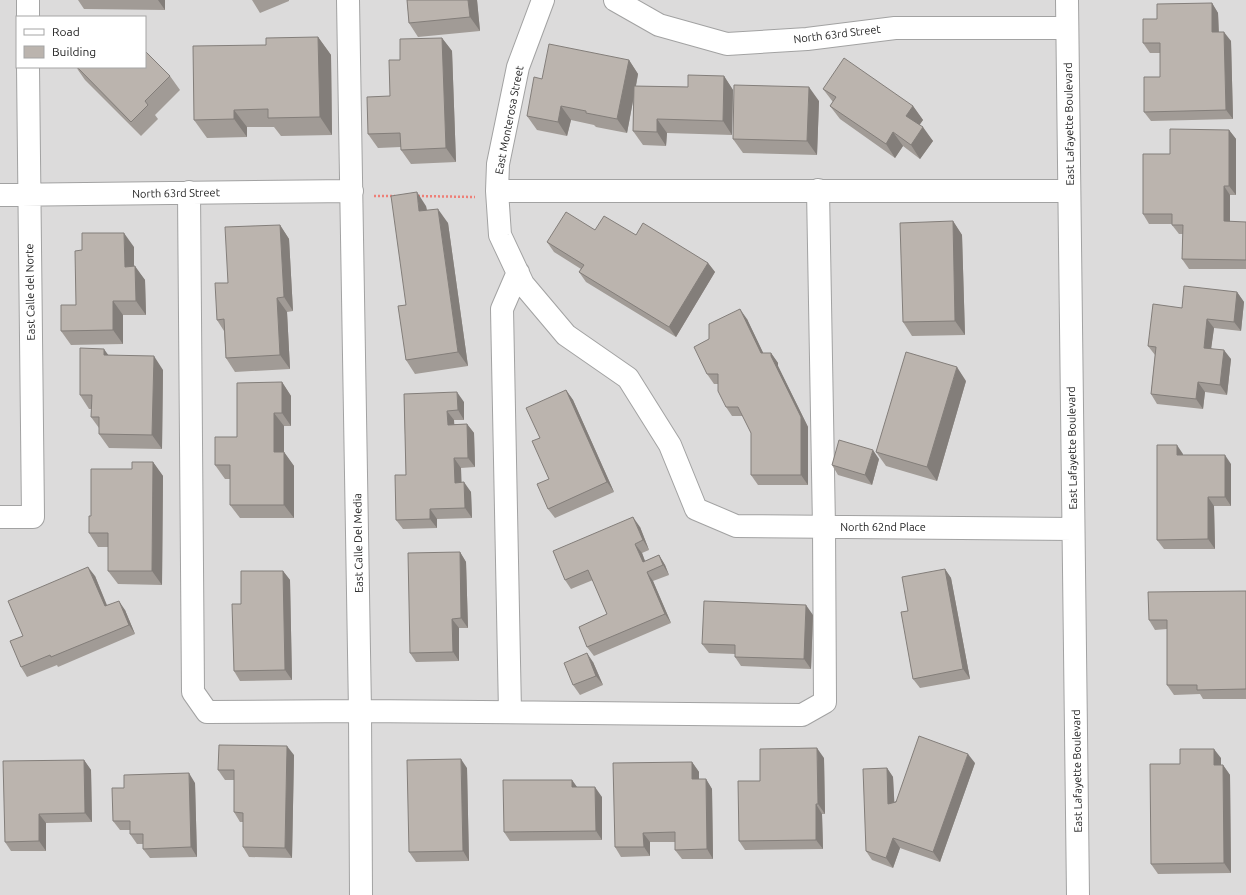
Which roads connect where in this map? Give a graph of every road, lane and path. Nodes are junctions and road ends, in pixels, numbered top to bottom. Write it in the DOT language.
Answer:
graph roads {
  1 [pos="28,0"];
  2 [pos="348,0"];
  3 [pos="543,0"];
  4 [pos="616,0"];
  5 [pos="1067,0"];
  6 [pos="28,16"];
  7 [pos="1067,28"];
  8 [pos="28,68"];
  9 [pos="818,190"];
  10 [pos="1069,191"];
  11 [pos="190,192"];
  12 [pos="497,194"];
  13 [pos="0,195"];
  14 [pos="29,195"];
  15 [pos="352,196"];
  16 [pos="396,196"];
  17 [pos="412,196"];
  18 [pos="518,272"];
  19 [pos="696,509"];
  20 [pos="0,517"];
  21 [pos="824,527"];
  22 [pos="1073,529"];
  23 [pos="360,711"];
  24 [pos="510,712"];
  25 [pos="361,895"];
  26 [pos="1078,895"];
  1 -- 6 [label="street"];
  2 -- 15 [label="street, East Calle Del Media"];
  3 -- 12 [label="street, East Monterosa Street"];
  4 -- 7 [label="street, North 63rd Street"];
  5 -- 7 [label="street, East Lafayette Boulevard"];
  7 -- 10 [label="street, East Lafayette Boulevard"];
  8 -- 14 [label="street, East Calle del Norte"];
  9 -- 10 [label="street"];
  9 -- 12 [label="street"];
  9 -- 21 [label="street"];
  10 -- 22 [label="street, East Lafayette Boulevard"];
  11 -- 14 [label="street, North 63rd Street"];
  11 -- 15 [label="street, North 63rd Street"];
  11 -- 23 [label="street"];
  12 -- 17 [label="path"];
  12 -- 18 [label="street, East Monterosa Street"];
  13 -- 14 [label="street, North 63rd Street"];
  14 -- 20 [label="street, East Calle del Norte"];
  15 -- 16 [label="path"];
  15 -- 23 [label="street, East Calle Del Media"];
  18 -- 19 [label="street, East Monterosa Street"];
  18 -- 24 [label="street"];
  19 -- 21 [label="street, North 62nd Place"];
  21 -- 22 [label="street, North 62nd Place"];
  21 -- 24 [label="street"];
  22 -- 26 [label="street, East Lafayette Boulevard"];
  23 -- 24 [label="street"];
  23 -- 25 [label="street, East Calle Del Media"];
}
